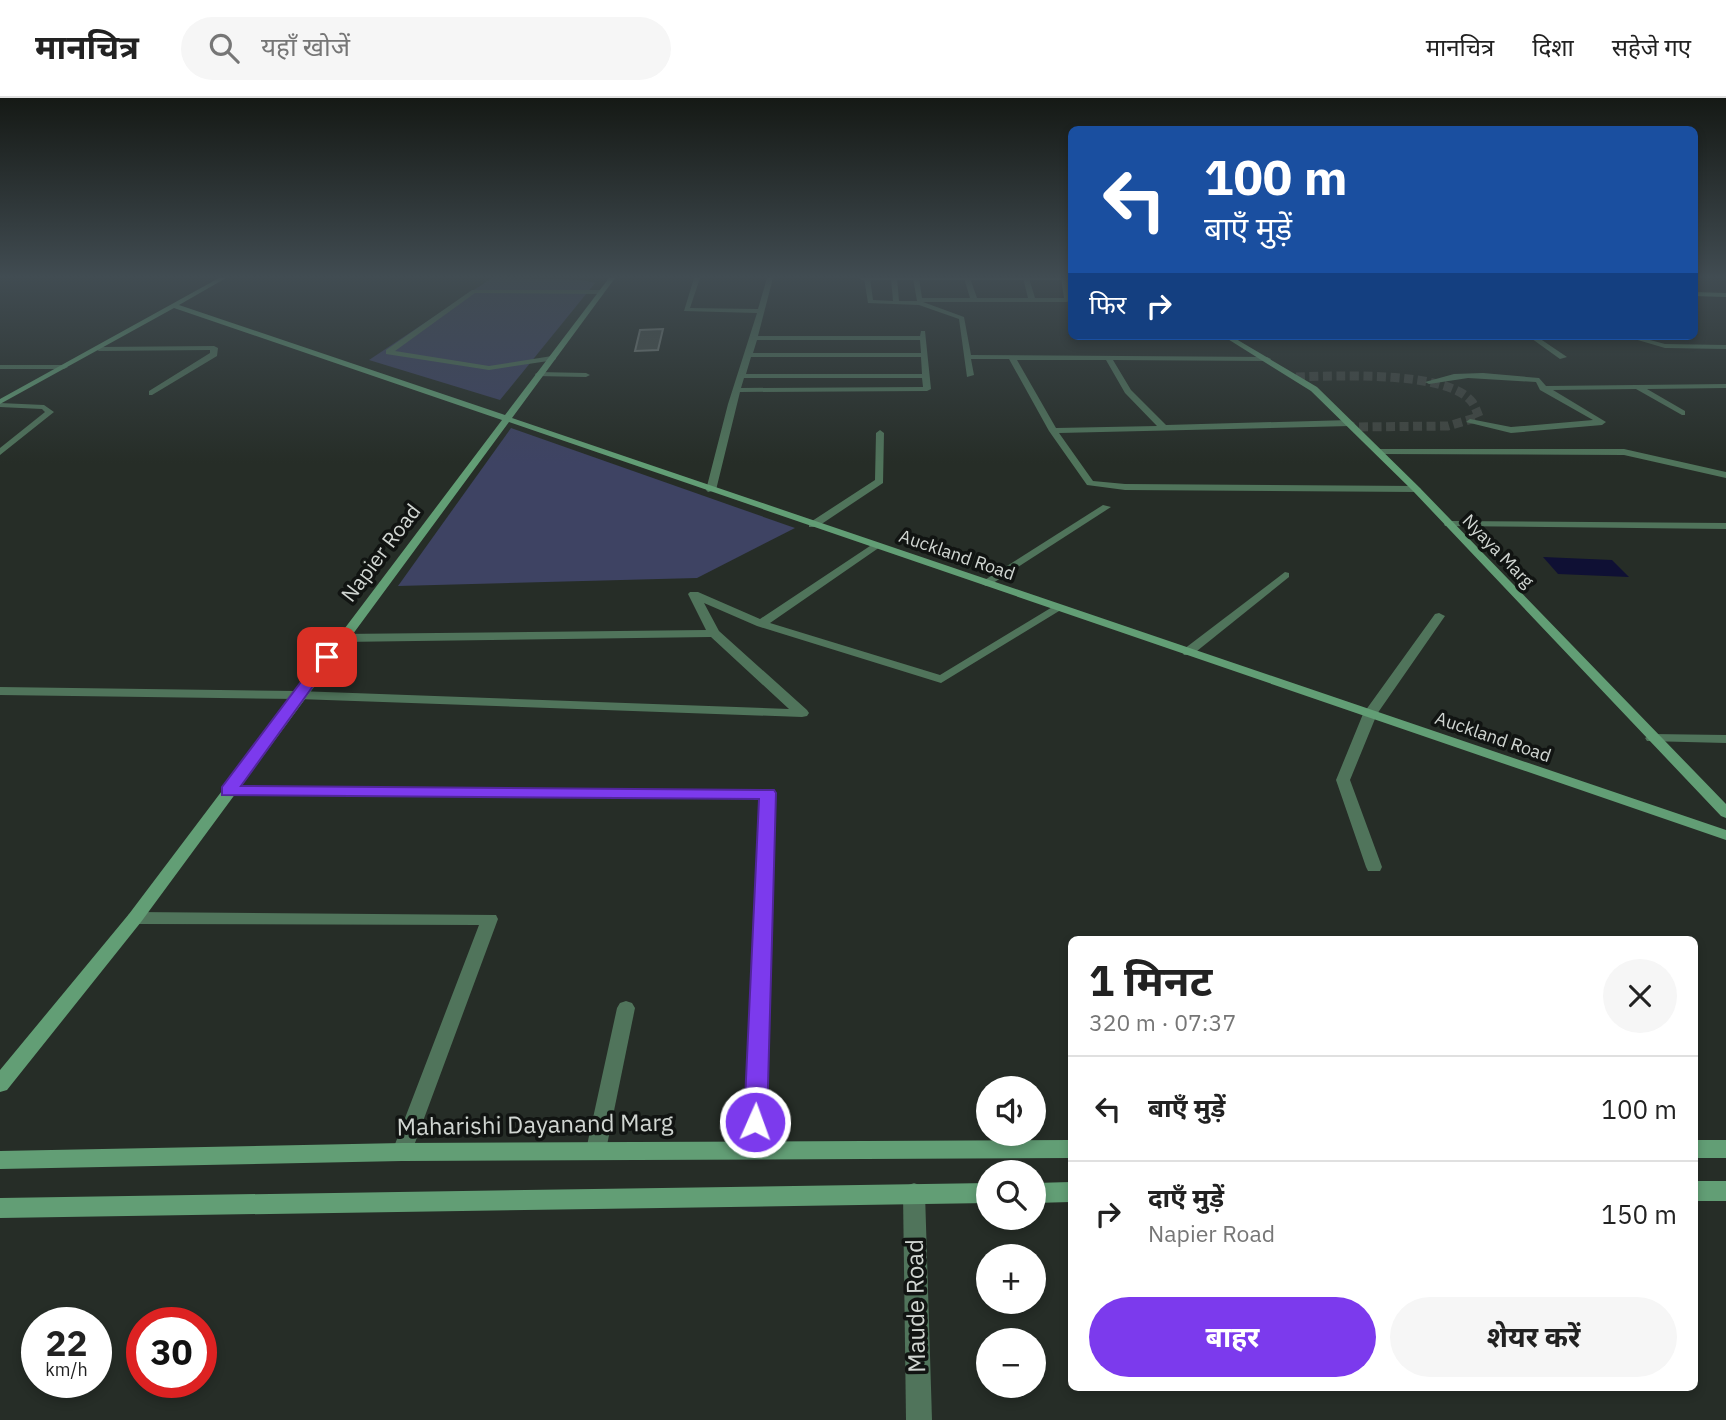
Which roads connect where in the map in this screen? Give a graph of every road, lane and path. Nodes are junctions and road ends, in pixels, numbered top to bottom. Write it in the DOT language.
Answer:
graph roads {
  1 [pos="116,340"];
  2 [pos="273,340"];
  3 [pos="406,340"];
  4 [pos="566,340"];
  5 [pos="753,340"];
  6 [pos="924,340"];
  7 [pos="965,340"];
  8 [pos="1232,340"];
  9 [pos="1537,340"];
  10 [pos="1643,340"];
  11 [pos="1699,340"];
  12 [pos="1713,347"];
  13 [pos="1726,347"];
  14 [pos="99,349"];
  15 [pos="1726,354"];
  16 [pos="747,355"];
  17 [pos="925,355"];
  18 [pos="968,357"];
  19 [pos="1563,357"];
  20 [pos="552,358"];
  21 [pos="1012,358"];
  22 [pos="1108,358"];
  23 [pos="1267,359"];
  24 [pos="0,367"];
  25 [pos="64,367"];
  26 [pos="539,374"];
  27 [pos="586,375"];
  28 [pos="970,375"];
  29 [pos="741,376"];
  30 [pos="927,376"];
  31 [pos="1429,382"];
  32 [pos="1726,386"];
  33 [pos="1637,387"];
  34 [pos="1542,388"];
  35 [pos="736,390"];
  36 [pos="152,393"];
  37 [pos="0,404"];
  38 [pos="1682,413"];
  39 [pos="505,420"];
  40 [pos="1470,422"];
  41 [pos="1350,424"];
  42 [pos="1164,428"];
  43 [pos="1053,431"];
  44 [pos="880,433"];
  45 [pos="0,452"];
  46 [pos="1380,452"];
  47 [pos="1726,475"];
  48 [pos="1416,489"];
  49 [pos="711,490"];
  50 [pos="1106,507"];
  51 [pos="813,524"];
  52 [pos="1449,524"];
  53 [pos="1726,526"];
  54 [pos="876,545"];
  55 [pos="1286,575"];
  56 [pos="986,583"];
  57 [pos="1058,608"];
  58 [pos="1439,616"];
  59 [pos="761,624"];
  60 [pos="714,633"];
  61 [pos="341,638"];
  62 [pos="1188,652"];
  63 [pos="0,691"];
  64 [pos="298,695"];
  65 [pos="1370,714"];
  66 [pos="1652,738"];
  67 [pos="1726,739"];
  68 [pos="228,791"];
  69 [pos="1726,813"];
  70 [pos="1726,835"];
  71 [pos="1374,867"];
  72 [pos="135,918"];
  73 [pos="626,1008"];
  74 [pos="0,1084"];
  75 [pos="754,1149"];
  76 [pos="1068,1149"];
  77 [pos="1698,1149"];
  78 [pos="1726,1149"];
  79 [pos="596,1150"];
  80 [pos="402,1152"];
  81 [pos="0,1160"];
  82 [pos="1698,1191"];
  83 [pos="1726,1191"];
  84 [pos="1068,1192"];
  85 [pos="914,1193"];
  86 [pos="976,1193"];
  87 [pos="1046,1193"];
  88 [pos="0,1208"];
  89 [pos="919,1420"];
  1 -- 14 [label="street"];
  2 -- 39 [label="street, Auckland Road"];
  3 -- 20 [label="street"];
  4 -- 20 [label="street, Napier Road"];
  5 -- 16 [label="street"];
  6 -- 17 [label="street"];
  7 -- 18 [label="street"];
  8 -- 23 [label="street, Nyaya Marg"];
  9 -- 19 [label="street"];
  10 -- 12 [label="street"];
  11 -- 12 [label="street"];
  12 -- 13 [label="street"];
  12 -- 15 [label="street"];
  14 -- 25 [label="street"];
  14 -- 36 [label="street"];
  16 -- 17 [label="street"];
  16 -- 29 [label="street"];
  17 -- 30 [label="street"];
  18 -- 21 [label="street"];
  18 -- 28 [label="street"];
  20 -- 26 [label="street, Napier Road"];
  21 -- 22 [label="street"];
  21 -- 43 [label="street"];
  22 -- 23 [label="street"];
  22 -- 42 [label="street"];
  23 -- 41 [label="street, Nyaya Marg"];
  24 -- 25 [label="street"];
  25 -- 37 [label="street"];
  26 -- 27 [label="street"];
  26 -- 39 [label="street, Napier Road"];
  29 -- 30 [label="street"];
  29 -- 35 [label="street"];
  30 -- 35 [label="street"];
  31 -- 34 [label="street"];
  32 -- 33 [label="street"];
  33 -- 34 [label="street"];
  33 -- 38 [label="street"];
  34 -- 40 [label="street"];
  35 -- 49 [label="street"];
  37 -- 45 [label="street"];
  39 -- 49 [label="street, Auckland Road"];
  39 -- 61 [label="street, Napier Road"];
  41 -- 42 [label="street"];
  41 -- 46 [label="street, Nyaya Marg"];
  42 -- 43 [label="street"];
  43 -- 48 [label="street"];
  44 -- 51 [label="street"];
  46 -- 47 [label="street"];
  46 -- 48 [label="street, Nyaya Marg"];
  48 -- 52 [label="street, Nyaya Marg"];
  49 -- 51 [label="street, Auckland Road"];
  50 -- 56 [label="street"];
  51 -- 54 [label="street, Auckland Road"];
  52 -- 53 [label="street"];
  52 -- 66 [label="street, Nyaya Marg"];
  54 -- 56 [label="street, Auckland Road"];
  54 -- 59 [label="street"];
  55 -- 62 [label="street"];
  56 -- 57 [label="street, Auckland Road"];
  57 -- 59 [label="street"];
  57 -- 62 [label="street, Auckland Road"];
  58 -- 65 [label="street"];
  59 -- 60 [label="street"];
  60 -- 61 [label="street"];
  60 -- 64 [label="street"];
  61 -- 64 [label="street, Napier Road"];
  62 -- 65 [label="street, Auckland Road"];
  63 -- 64 [label="street"];
  64 -- 68 [label="street, Napier Road"];
  65 -- 70 [label="street, Auckland Road"];
  65 -- 71 [label="street"];
  66 -- 67 [label="street"];
  66 -- 69 [label="street, Nyaya Marg"];
  68 -- 72 [label="street, Napier Road"];
  68 -- 75 [label="street"];
  72 -- 74 [label="street, Napier Road"];
  72 -- 80 [label="street"];
  73 -- 79 [label="street"];
  75 -- 76 [label="street, Maharishi Dayanand Marg"];
  75 -- 79 [label="street, Maharishi Dayanand Marg"];
  77 -- 78 [label="street"];
  79 -- 80 [label="street, Maharishi Dayanand Marg"];
  80 -- 81 [label="street, Maharishi Dayanand Marg"];
  82 -- 83 [label="street"];
  84 -- 87 [label="street"];
  85 -- 86 [label="street"];
  85 -- 88 [label="street"];
  85 -- 89 [label="street, Maude Road"];
}
